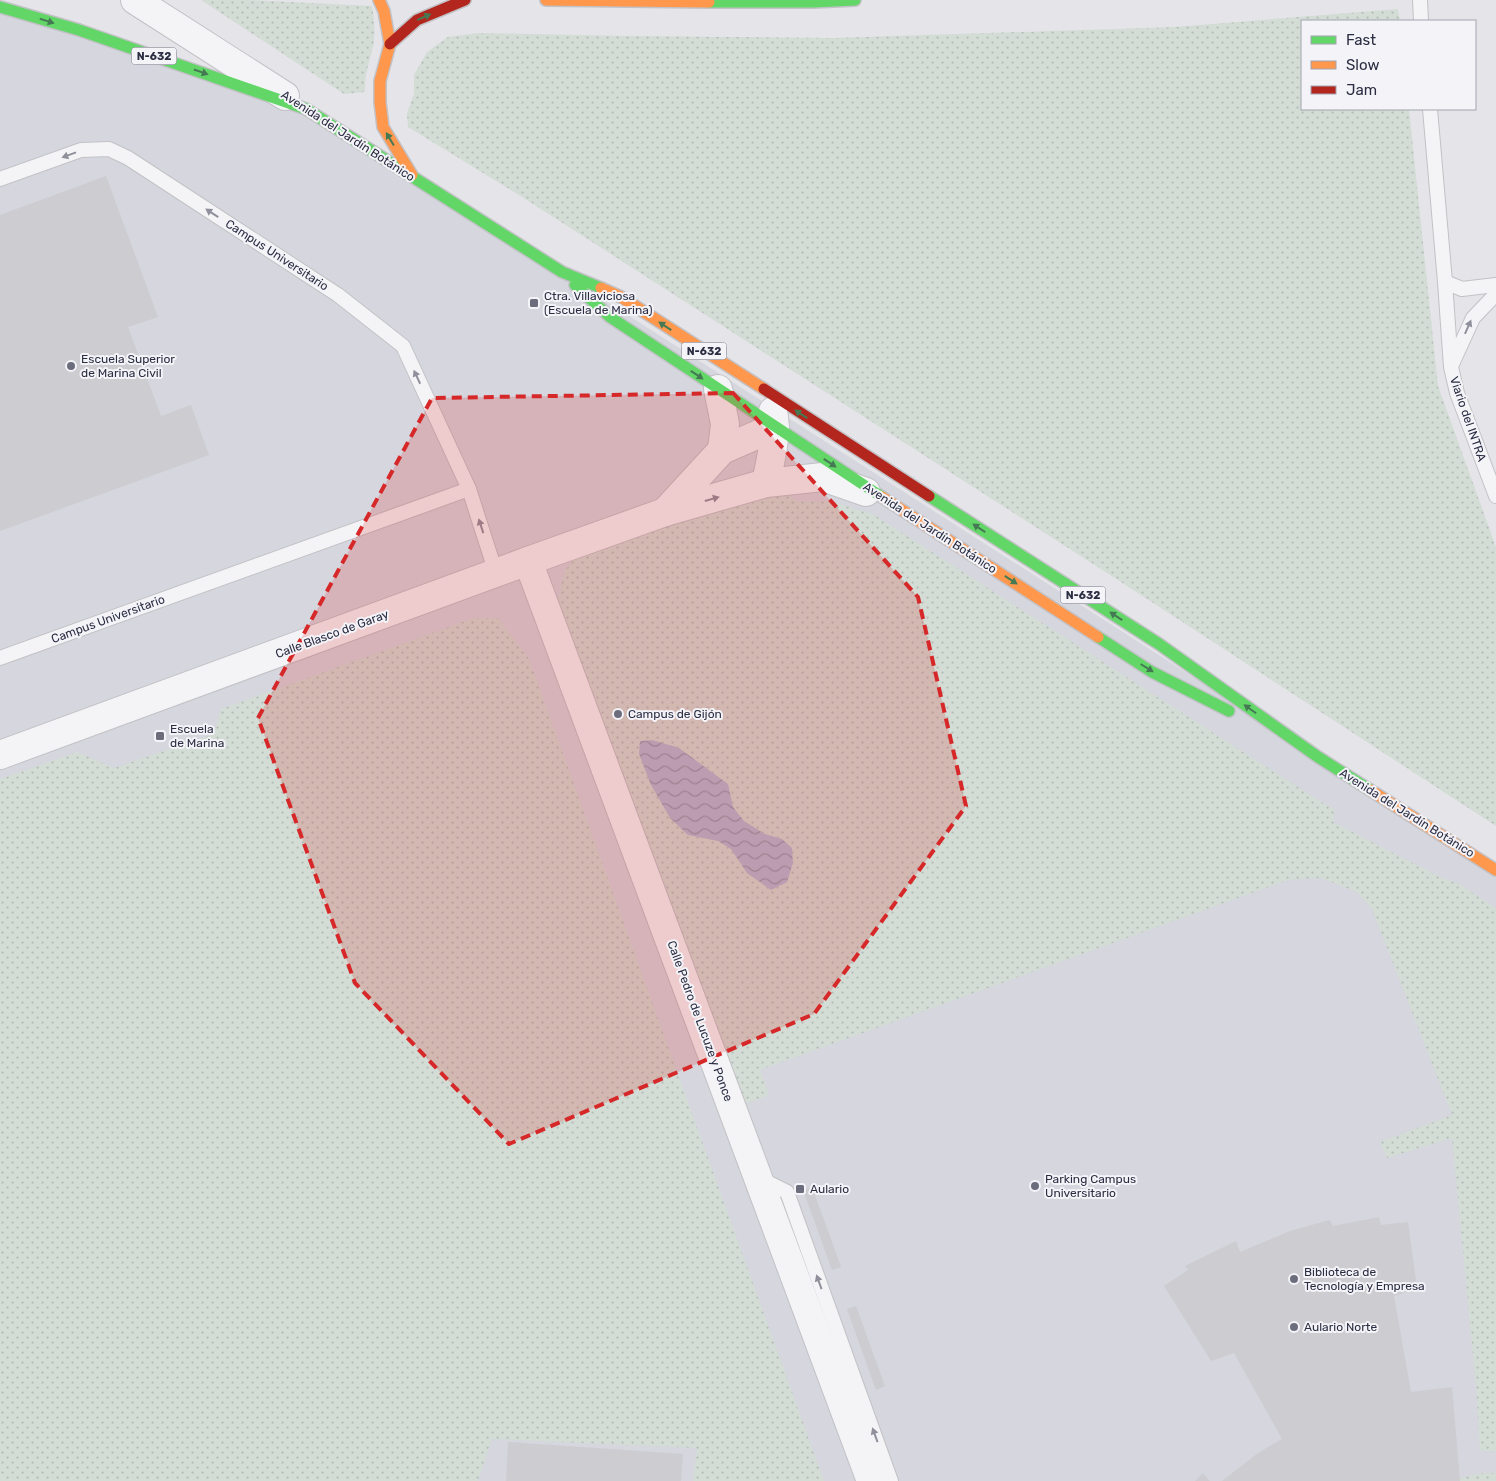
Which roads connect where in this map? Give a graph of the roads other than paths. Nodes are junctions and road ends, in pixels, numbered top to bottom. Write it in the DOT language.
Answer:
graph roads {
  1 [pos="135,0"];
  2 [pos="379,0"];
  3 [pos="465,0"];
  4 [pos="546,0"];
  5 [pos="855,0"];
  6 [pos="1420,0"];
  7 [pos="0,7"];
  8 [pos="1422,20"];
  9 [pos="390,44"];
  10 [pos="306,109"];
  11 [pos="1430,110"];
  12 [pos="0,179"];
  13 [pos="416,180"];
  14 [pos="562,272"];
  15 [pos="1445,282"];
  16 [pos="1496,286"];
  17 [pos="1496,294"];
  18 [pos="1450,367"];
  19 [pos="762,388"];
  20 [pos="718,389"];
  21 [pos="775,427"];
  22 [pos="842,440"];
  23 [pos="722,450"];
  24 [pos="766,483"];
  25 [pos="469,489"];
  26 [pos="1496,496"];
  27 [pos="881,497"];
  28 [pos="665,512"];
  29 [pos="528,561"];
  30 [pos="496,573"];
  31 [pos="0,658"];
  32 [pos="0,755"];
  33 [pos="1318,757"];
  34 [pos="1496,870"];
  35 [pos="759,1178"];
  36 [pos="871,1481"];
  37 [pos="891,1481"];
  1 -- 10 [label="street, Avenida del Jardín Botánico"];
  2 -- 9 [label="main road, N-632"];
  9 -- 3 [label="main road, one-way"];
  4 -- 5 [label="main road"];
  6 -- 8 [label="lane"];
  7 -- 10 [label="main road, N-632, one-way"];
  13 -- 9 [label="main road, N-632, one-way"];
  10 -- 13 [label="main road, Avenida del Jardín Botánico / N-632"];
  11 -- 15 [label="lane"];
  25 -- 12 [label="lane, Campus Universitario, one-way"];
  13 -- 14 [label="main road, Avenida del Jardín Botánico / N-632"];
  19 -- 14 [label="main road, Avenida del Jardín Botánico / N-632, one-way"];
  14 -- 20 [label="main road, Avenida del Jardín Botánico / N-632, one-way"];
  15 -- 16 [label="lane"];
  15 -- 18 [label="lane"];
  18 -- 17 [label="lane, Viario del INTRA, one-way"];
  18 -- 26 [label="lane, Viario del INTRA"];
  19 -- 21 [label="street"];
  22 -- 19 [label="main road, Avenida del Jardín Botánico / N-632, one-way"];
  20 -- 21 [label="main road, Avenida del Jardín Botánico / N-632"];
  20 -- 23 [label="street"];
  21 -- 22 [label="street"];
  21 -- 23 [label="street, Calle Blasco de Garay"];
  21 -- 24 [label="street"];
  21 -- 27 [label="main road, Avenida del Jardín Botánico / N-632, one-way"];
  33 -- 22 [label="main road, Avenida del Jardín Botánico / N-632, one-way"];
  23 -- 28 [label="street, Calle Blasco de Garay"];
  24 -- 27 [label="street, Calle Blasco de Garay"];
  28 -- 24 [label="street, Calle Blasco de Garay, one-way"];
  30 -- 25 [label="lane, Campus Universitario, one-way"];
  25 -- 31 [label="lane, Campus Universitario"];
  27 -- 33 [label="main road, Avenida del Jardín Botánico / N-632, one-way"];
  28 -- 29 [label="street, Calle Blasco de Garay"];
  29 -- 30 [label="street, Calle Blasco de Garay"];
  29 -- 35 [label="street, Calle Pedro de Lucuze y Ponce"];
  30 -- 32 [label="street, Calle Blasco de Garay"];
  33 -- 34 [label="main road, Avenida del Jardín Botánico / N-632"];
  35 -- 36 [label="street, Calle Pedro de Lucuze y Ponce"];
  37 -- 35 [label="lane, one-way"];
}
